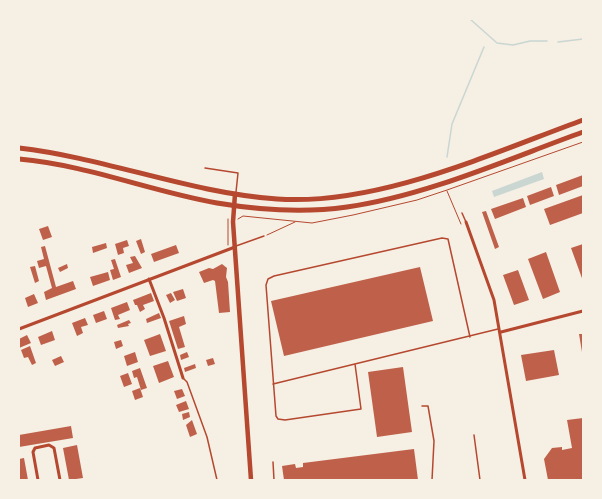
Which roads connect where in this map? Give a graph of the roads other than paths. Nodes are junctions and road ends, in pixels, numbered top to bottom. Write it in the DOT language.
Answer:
graph roads {
  1 [pos="583,120"];
  2 [pos="583,132"];
  3 [pos="19,148"];
  4 [pos="19,159"];
  5 [pos="205,168"];
  6 [pos="236,194"];
  7 [pos="234,205"];
  8 [pos="462,213"];
  9 [pos="466,222"];
  10 [pos="264,236"];
  11 [pos="235,247"];
  12 [pos="149,279"];
  13 [pos="583,311"];
  14 [pos="19,329"];
  15 [pos="500,330"];
  16 [pos="470,337"];
  17 [pos="356,364"];
  18 [pos="183,378"];
  19 [pos="274,384"];
  20 [pos="422,406"];
  21 [pos="474,435"];
  22 [pos="273,462"];
  23 [pos="38,480"];
  24 [pos="60,480"];
  25 [pos="217,480"];
  26 [pos="251,480"];
  27 [pos="274,480"];
  28 [pos="432,480"];
  29 [pos="480,480"];
  30 [pos="525,480"];
  1 -- 6 [label="main road"];
  2 -- 7 [label="main road"];
  3 -- 6 [label="main road"];
  4 -- 7 [label="main road"];
  5 -- 6 [label="lane"];
  6 -- 7 [label="main road"];
  7 -- 11 [label="main road"];
  8 -- 9 [label="lane"];
  9 -- 15 [label="street"];
  10 -- 11 [label="lane"];
  11 -- 12 [label="street"];
  11 -- 26 [label="main road"];
  12 -- 14 [label="street"];
  12 -- 18 [label="street"];
  13 -- 15 [label="street"];
  15 -- 16 [label="lane"];
  15 -- 30 [label="street"];
  16 -- 17 [label="lane"];
  16 -- 19 [label="lane"];
  17 -- 19 [label="lane"];
  17 -- 19 [label="lane"];
  18 -- 25 [label="lane"];
  20 -- 28 [label="lane"];
  21 -- 29 [label="lane"];
  22 -- 27 [label="lane"];
  23 -- 24 [label="street"];
}
